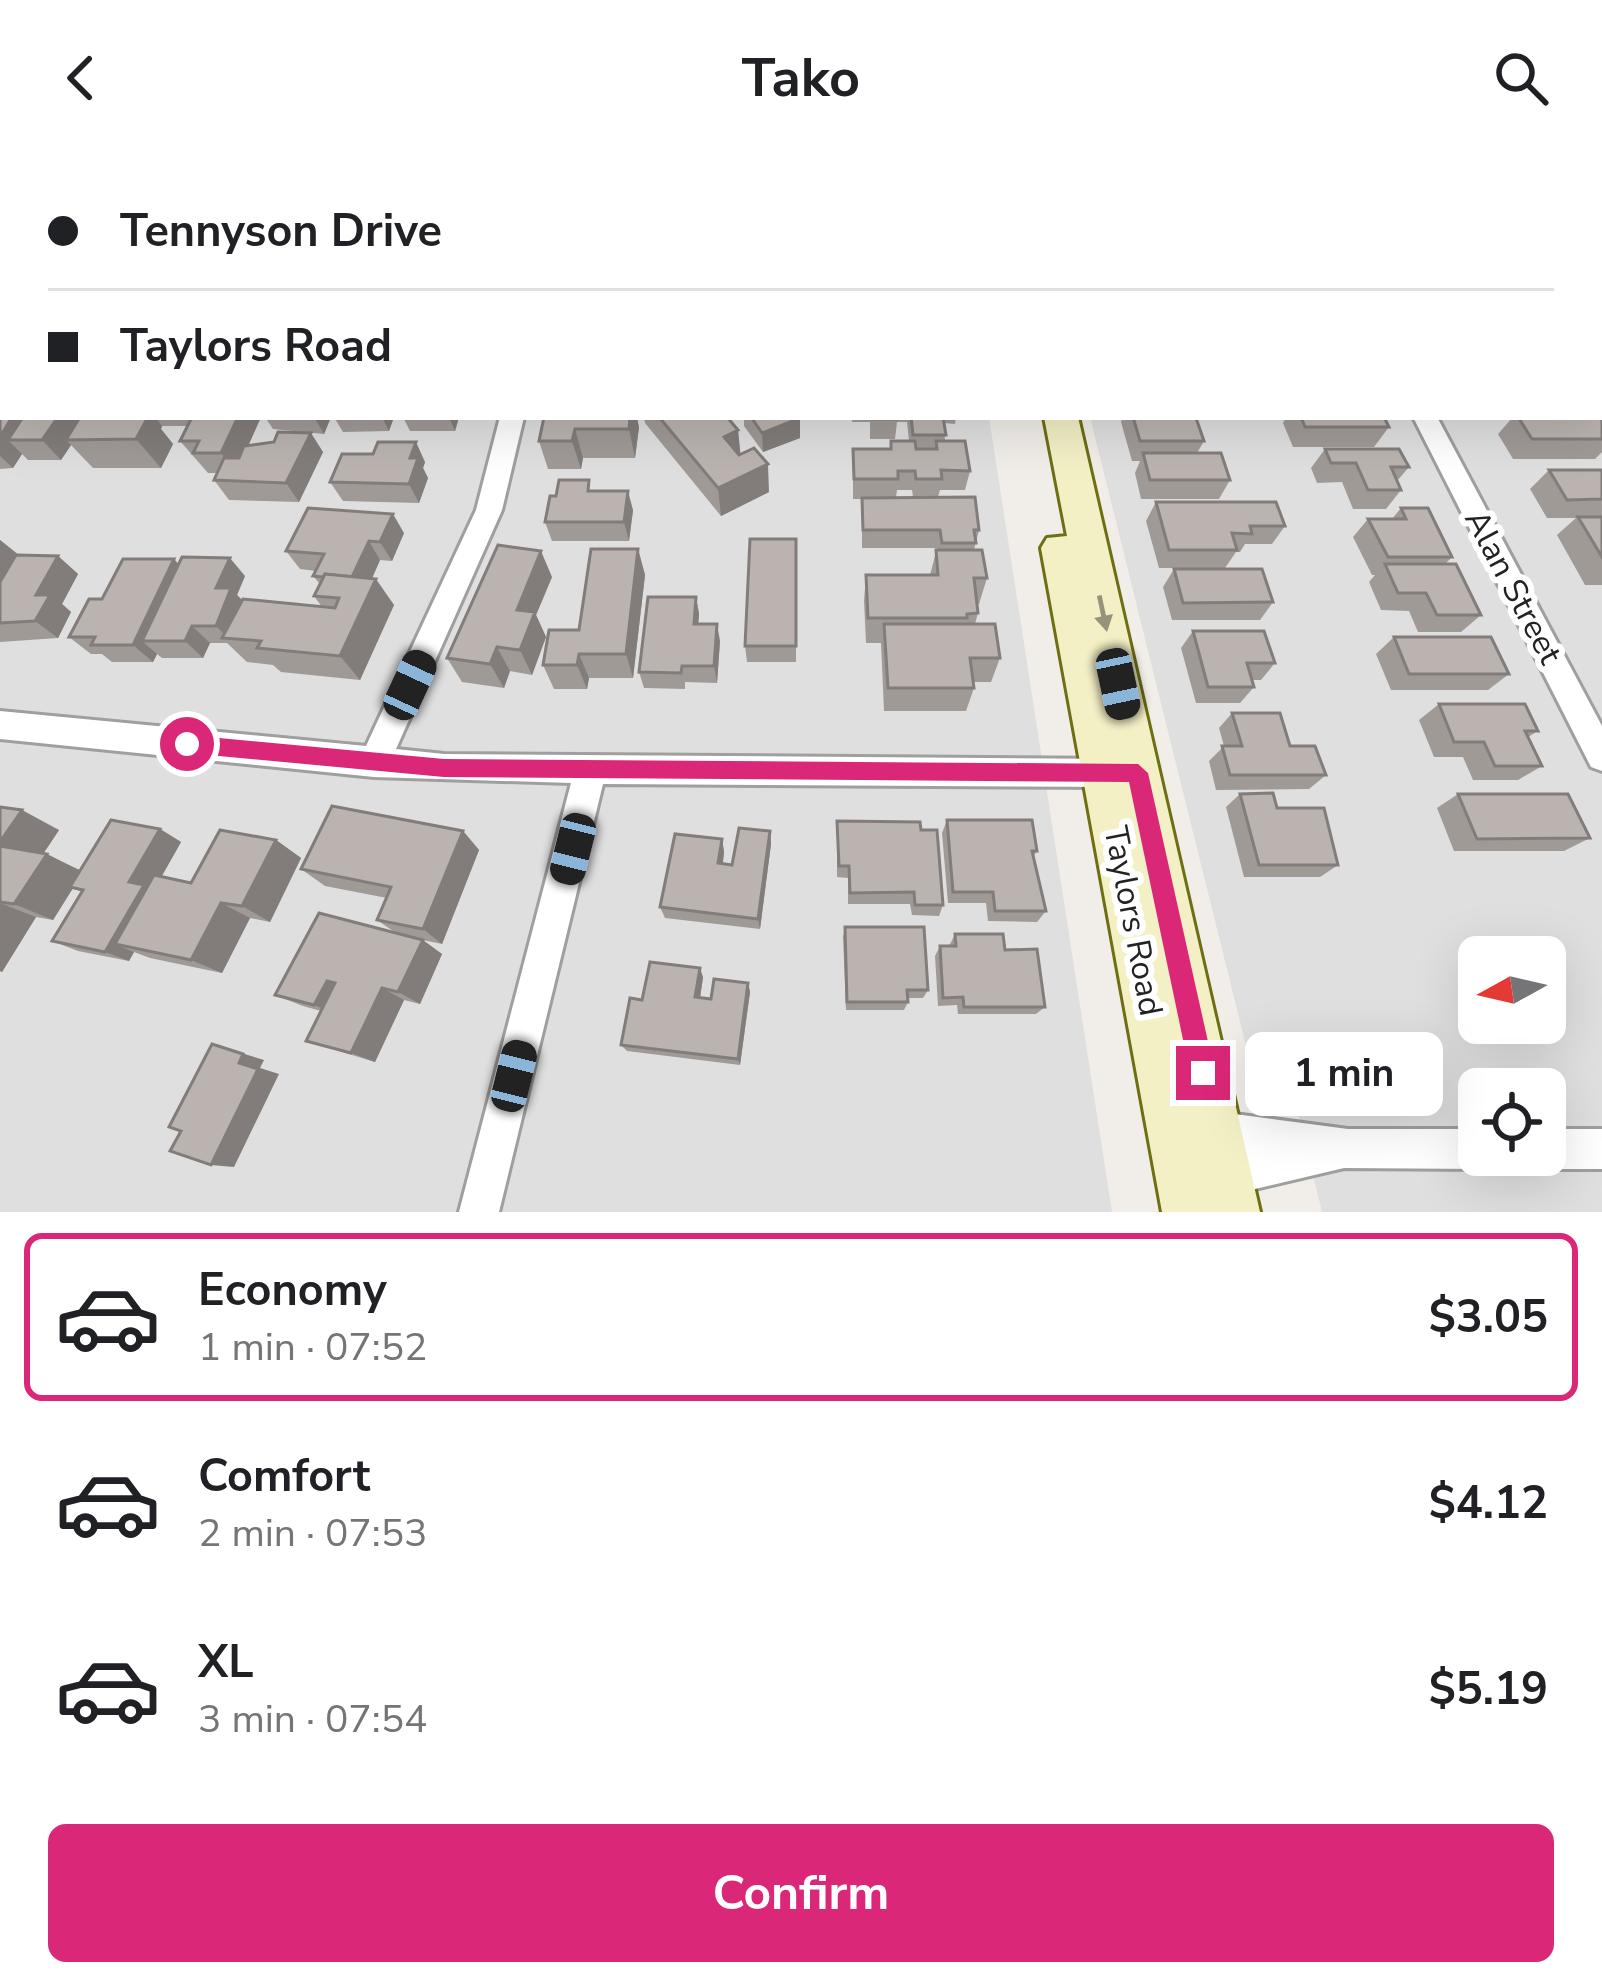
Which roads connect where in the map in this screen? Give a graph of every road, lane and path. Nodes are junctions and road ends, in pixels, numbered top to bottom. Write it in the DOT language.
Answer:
graph roads {
  1 [pos="511,420"];
  2 [pos="1036,420"];
  3 [pos="1062,420"];
  4 [pos="1427,420"];
  5 [pos="0,725"];
  6 [pos="1602,757"];
  7 [pos="374,763"];
  8 [pos="591,768"];
  9 [pos="1121,773"];
  10 [pos="1458,1149"];
  11 [pos="1566,1149"];
  12 [pos="1602,1149"];
  13 [pos="1203,1174"];
  14 [pos="479,1212"];
  1 -- 7 [label="street"];
  2 -- 9 [label="main road, Taylors Road"];
  3 -- 9 [label="main road, Taylors Road, one-way"];
  4 -- 6 [label="street, Alan Street"];
  5 -- 7 [label="street"];
  7 -- 8 [label="street"];
  8 -- 9 [label="street"];
  8 -- 14 [label="street"];
  9 -- 13 [label="main road, Taylors Road"];
  10 -- 13 [label="street"];
  11 -- 12 [label="street"];
}
